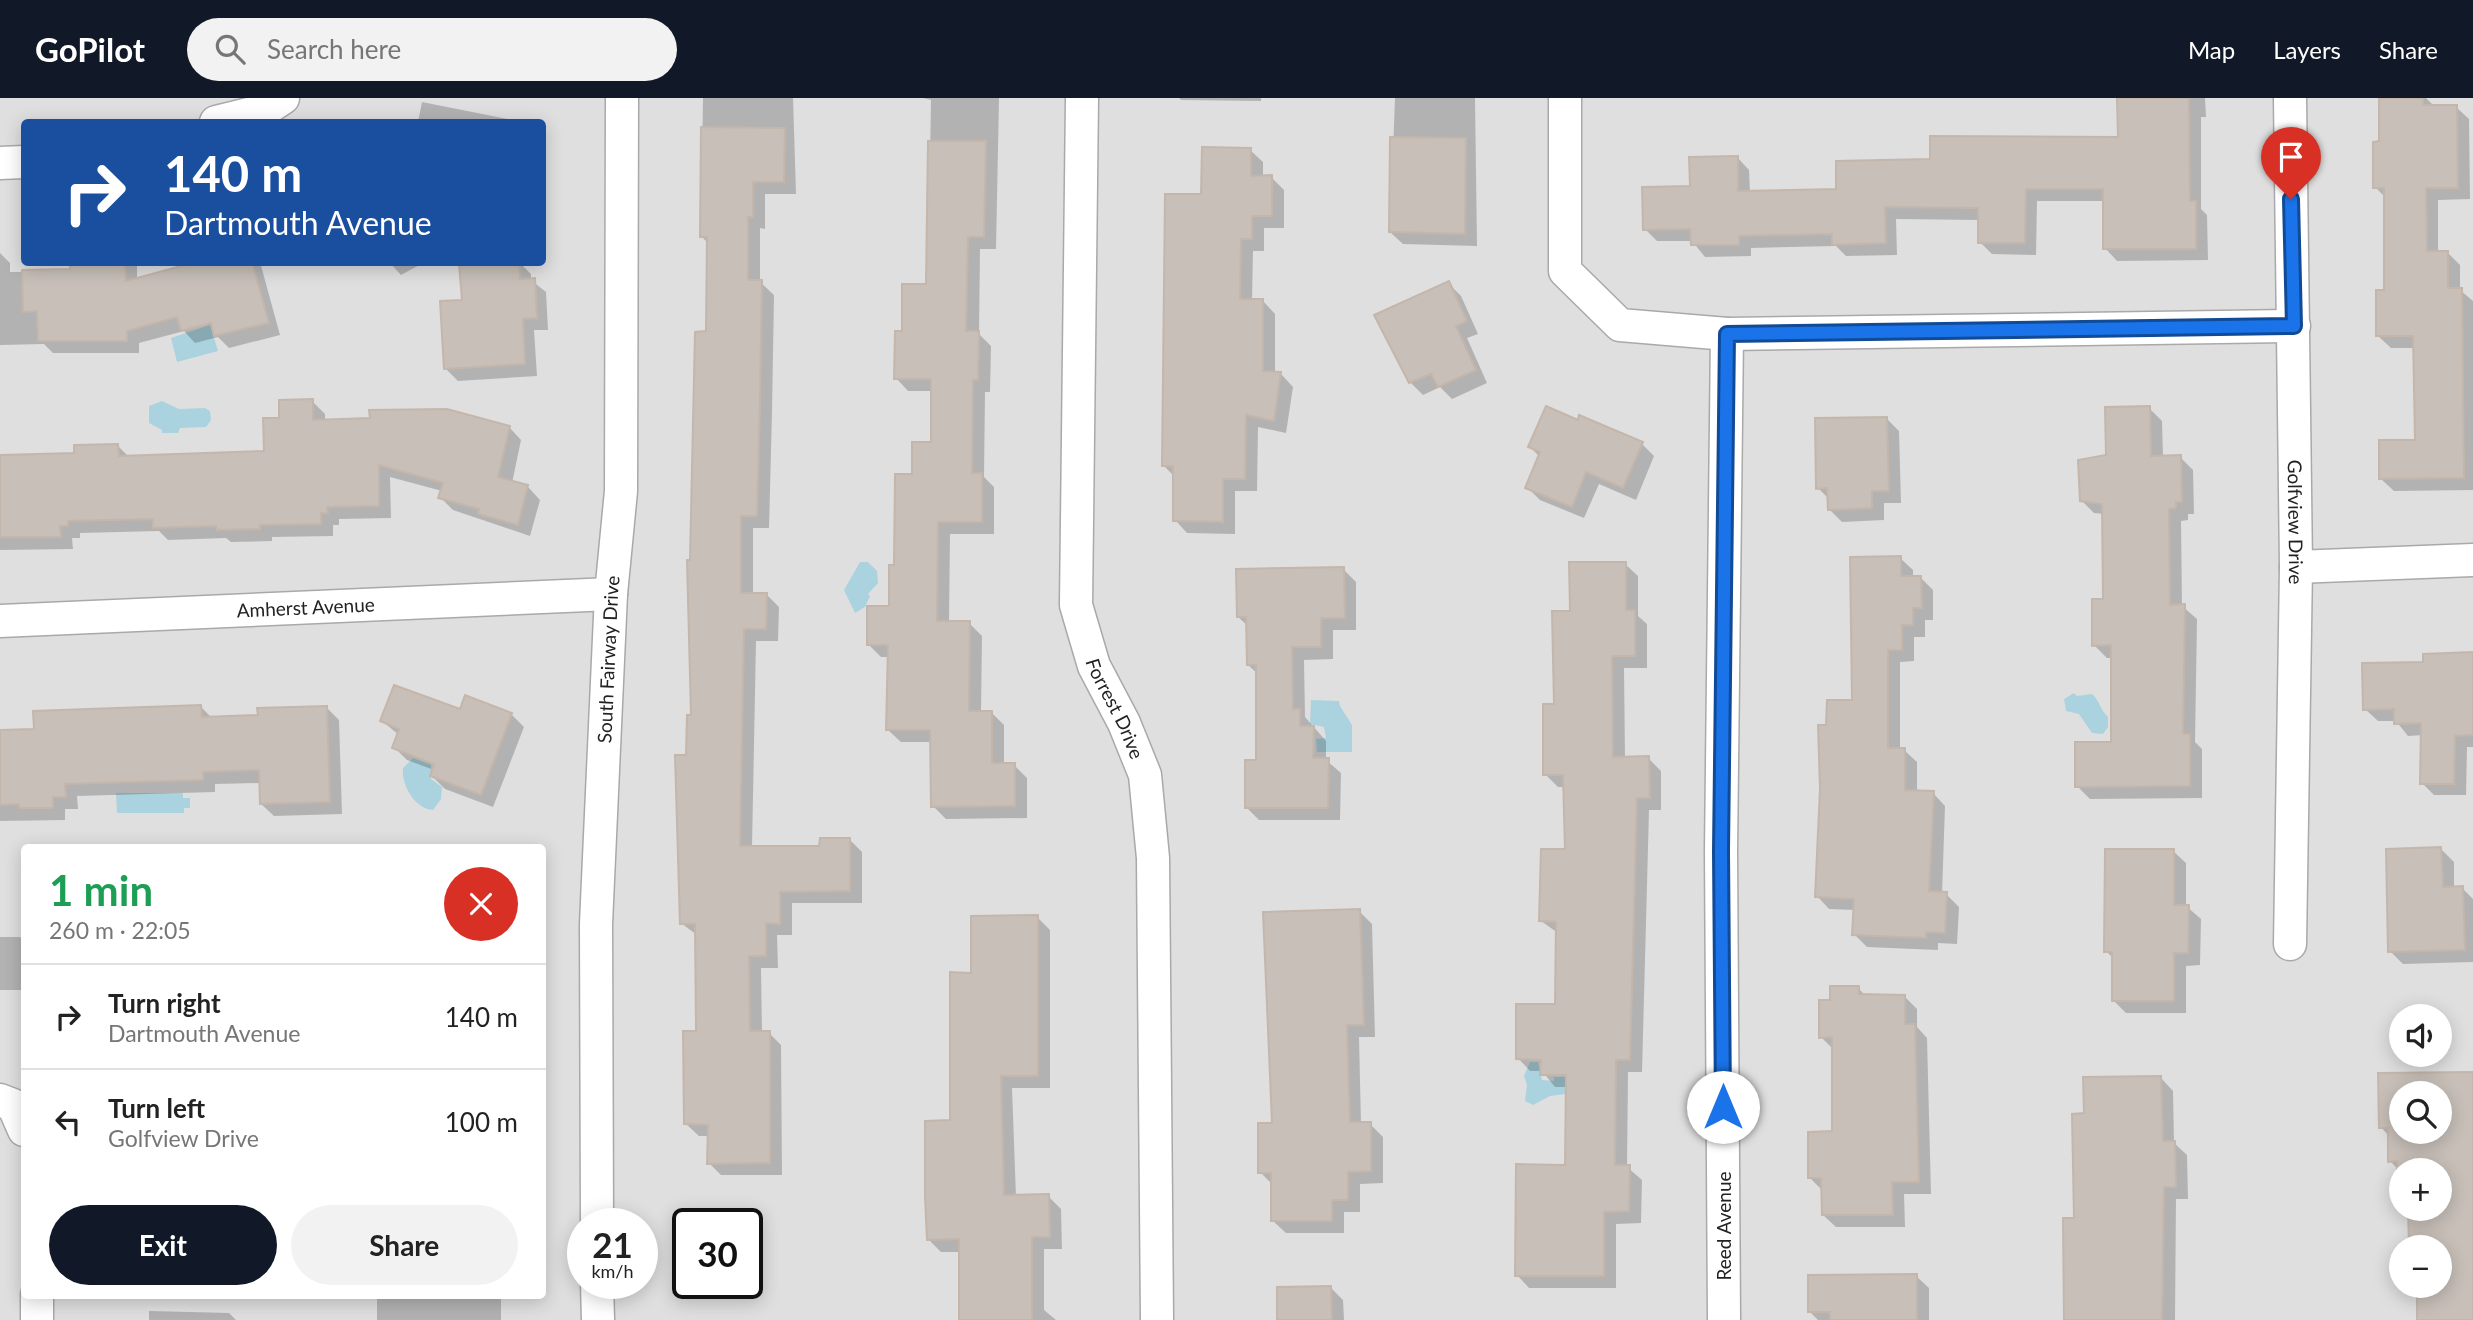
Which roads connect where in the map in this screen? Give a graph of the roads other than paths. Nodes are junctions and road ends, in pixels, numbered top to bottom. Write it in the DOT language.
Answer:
graph roads {
  1 [pos="283,98"];
  2 [pos="622,98"];
  3 [pos="1082,98"];
  4 [pos="1565,98"];
  5 [pos="2290,98"];
  6 [pos="228,119"];
  7 [pos="21,162"];
  8 [pos="0,163"];
  9 [pos="2294,326"];
  10 [pos="1727,334"];
  11 [pos="2473,560"];
  12 [pos="2296,567"];
  13 [pos="611,594"];
  14 [pos="0,621"];
  15 [pos="2290,944"];
  16 [pos="597,1208"];
  17 [pos="37,1299"];
  18 [pos="597,1299"];
  19 [pos="37,1320"];
  20 [pos="598,1320"];
  21 [pos="1157,1320"];
  22 [pos="1724,1320"];
  1 -- 6 [label="street"];
  2 -- 13 [label="street, South Fairway Drive"];
  3 -- 21 [label="street, Forrest Drive"];
  4 -- 10 [label="street"];
  5 -- 9 [label="street, Golfview Drive"];
  7 -- 8 [label="street"];
  9 -- 10 [label="street"];
  9 -- 12 [label="street, Golfview Drive"];
  10 -- 22 [label="street, Reed Avenue"];
  11 -- 12 [label="street"];
  12 -- 15 [label="street, Golfview Drive"];
  13 -- 14 [label="street, Amherst Avenue"];
  13 -- 16 [label="street, South Fairway Drive"];
  17 -- 19 [label="street"];
  18 -- 20 [label="street"];
}
